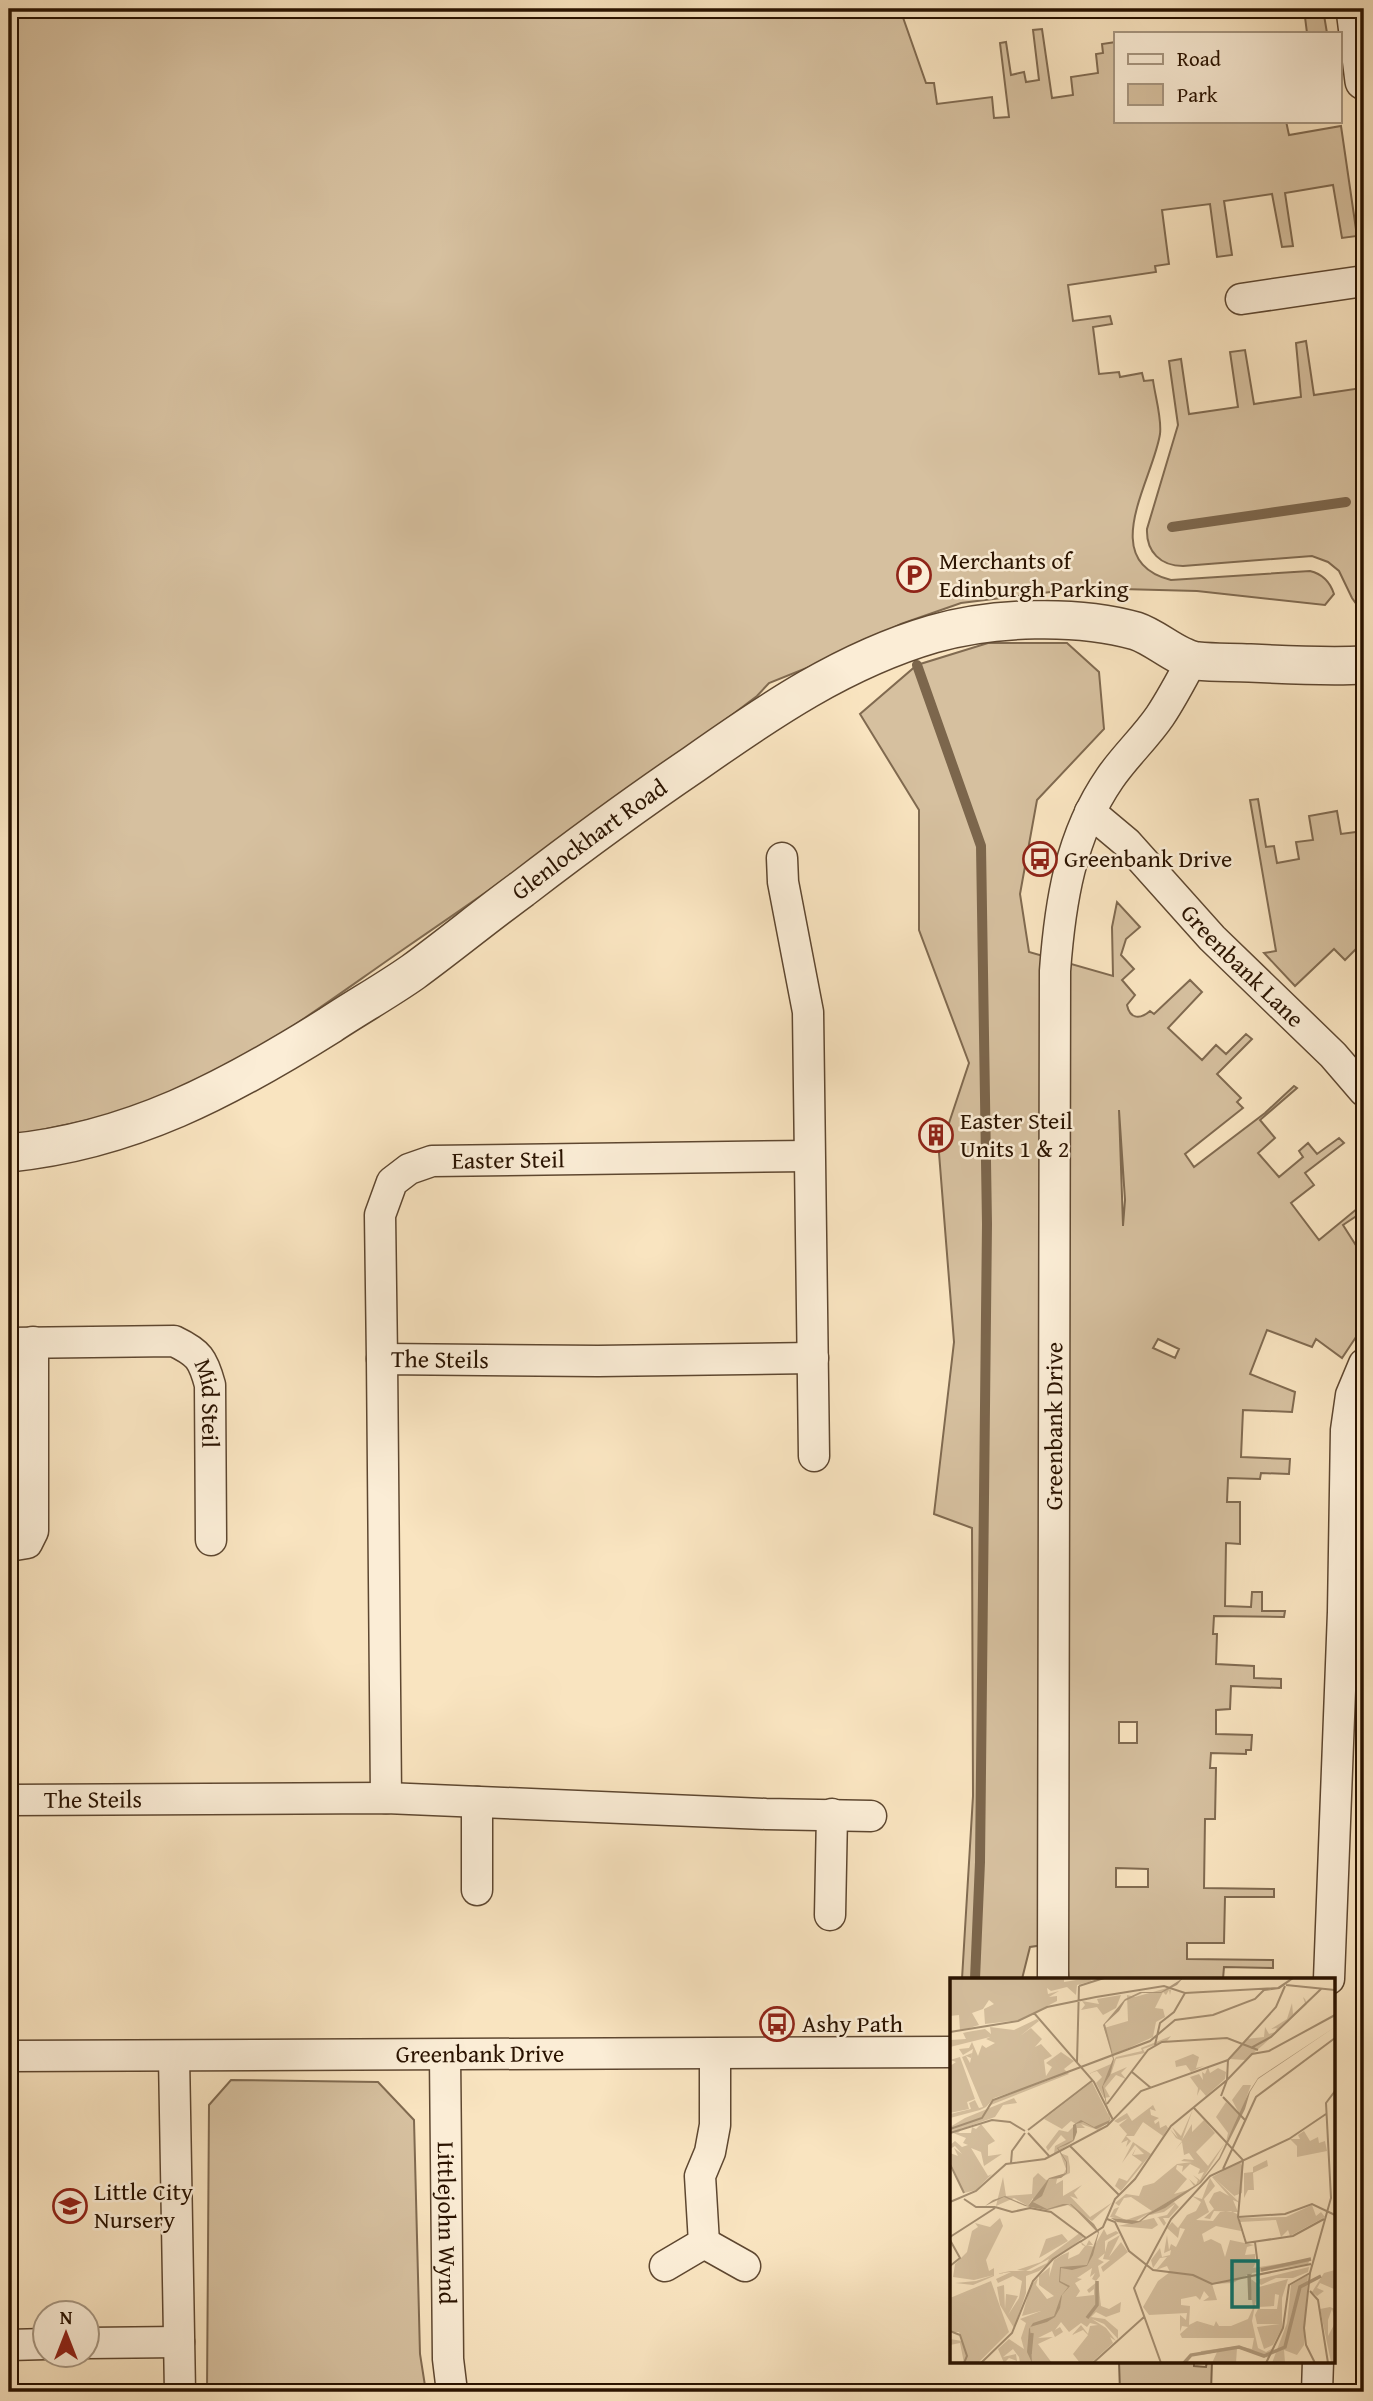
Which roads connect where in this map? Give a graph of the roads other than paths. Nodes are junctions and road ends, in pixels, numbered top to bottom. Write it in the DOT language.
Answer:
graph roads {
  1 [pos="1355,9"];
  2 [pos="1364,81"];
  3 [pos="1364,281"];
  4 [pos="1241,299"];
  5 [pos="1192,660"];
  6 [pos="1364,665"];
  7 [pos="1090,812"];
  8 [pos="782,858"];
  9 [pos="1364,1091"];
  10 [pos="9,1153"];
  11 [pos="810,1156"];
  12 [pos="21,1343"];
  13 [pos="813,1358"];
  14 [pos="382,1359"];
  15 [pos="1364,1364"];
  16 [pos="814,1455"];
  17 [pos="211,1540"];
  18 [pos="9,1546"];
  19 [pos="386,1798"];
  20 [pos="9,1800"];
  21 [pos="478,1802"];
  22 [pos="832,1814"];
  23 [pos="871,1816"];
  24 [pos="478,1890"];
  25 [pos="830,1915"];
  26 [pos="1053,1978"];
  27 [pos="1329,1978"];
  28 [pos="950,2052"];
  29 [pos="715,2054"];
  30 [pos="445,2055"];
  31 [pos="9,2056"];
  32 [pos="174,2056"];
  33 [pos="704,2244"];
  34 [pos="665,2266"];
  35 [pos="745,2266"];
  36 [pos="179,2342"];
  37 [pos="102,2343"];
  38 [pos="32,2344"];
  39 [pos="9,2345"];
  40 [pos="1318,2362"];
  41 [pos="180,2392"];
  42 [pos="452,2392"];
  43 [pos="1317,2392"];
  1 -- 2 [label="street"];
  3 -- 4 [label="street"];
  5 -- 6 [label="street"];
  5 -- 7 [label="street, Greenbank Drive"];
  5 -- 10 [label="street, Glenlockhart Road"];
  7 -- 9 [label="street, Greenbank Lane"];
  7 -- 26 [label="street, Greenbank Drive"];
  8 -- 11 [label="street"];
  11 -- 13 [label="street"];
  11 -- 14 [label="street, Easter Steil"];
  12 -- 17 [label="street, Mid Steil"];
  12 -- 18 [label="street, Mid Steil"];
  13 -- 14 [label="street, The Steils"];
  13 -- 16 [label="street"];
  14 -- 19 [label="street, The Steils"];
  15 -- 27 [label="street"];
  19 -- 20 [label="street, The Steils"];
  19 -- 21 [label="street, The Steils"];
  21 -- 22 [label="street, The Steils"];
  21 -- 24 [label="street"];
  22 -- 23 [label="street, The Steils"];
  22 -- 25 [label="street"];
  28 -- 29 [label="street, Greenbank Drive"];
  29 -- 30 [label="street, Greenbank Drive"];
  29 -- 33 [label="street"];
  30 -- 32 [label="street, Greenbank Drive"];
  30 -- 42 [label="street, Littlejohn Wynd"];
  31 -- 32 [label="street, Greenbank Drive"];
  32 -- 36 [label="street"];
  33 -- 34 [label="street"];
  33 -- 35 [label="street"];
  36 -- 37 [label="street"];
  36 -- 41 [label="street"];
  38 -- 39 [label="street"];
  40 -- 43 [label="street"];
}
